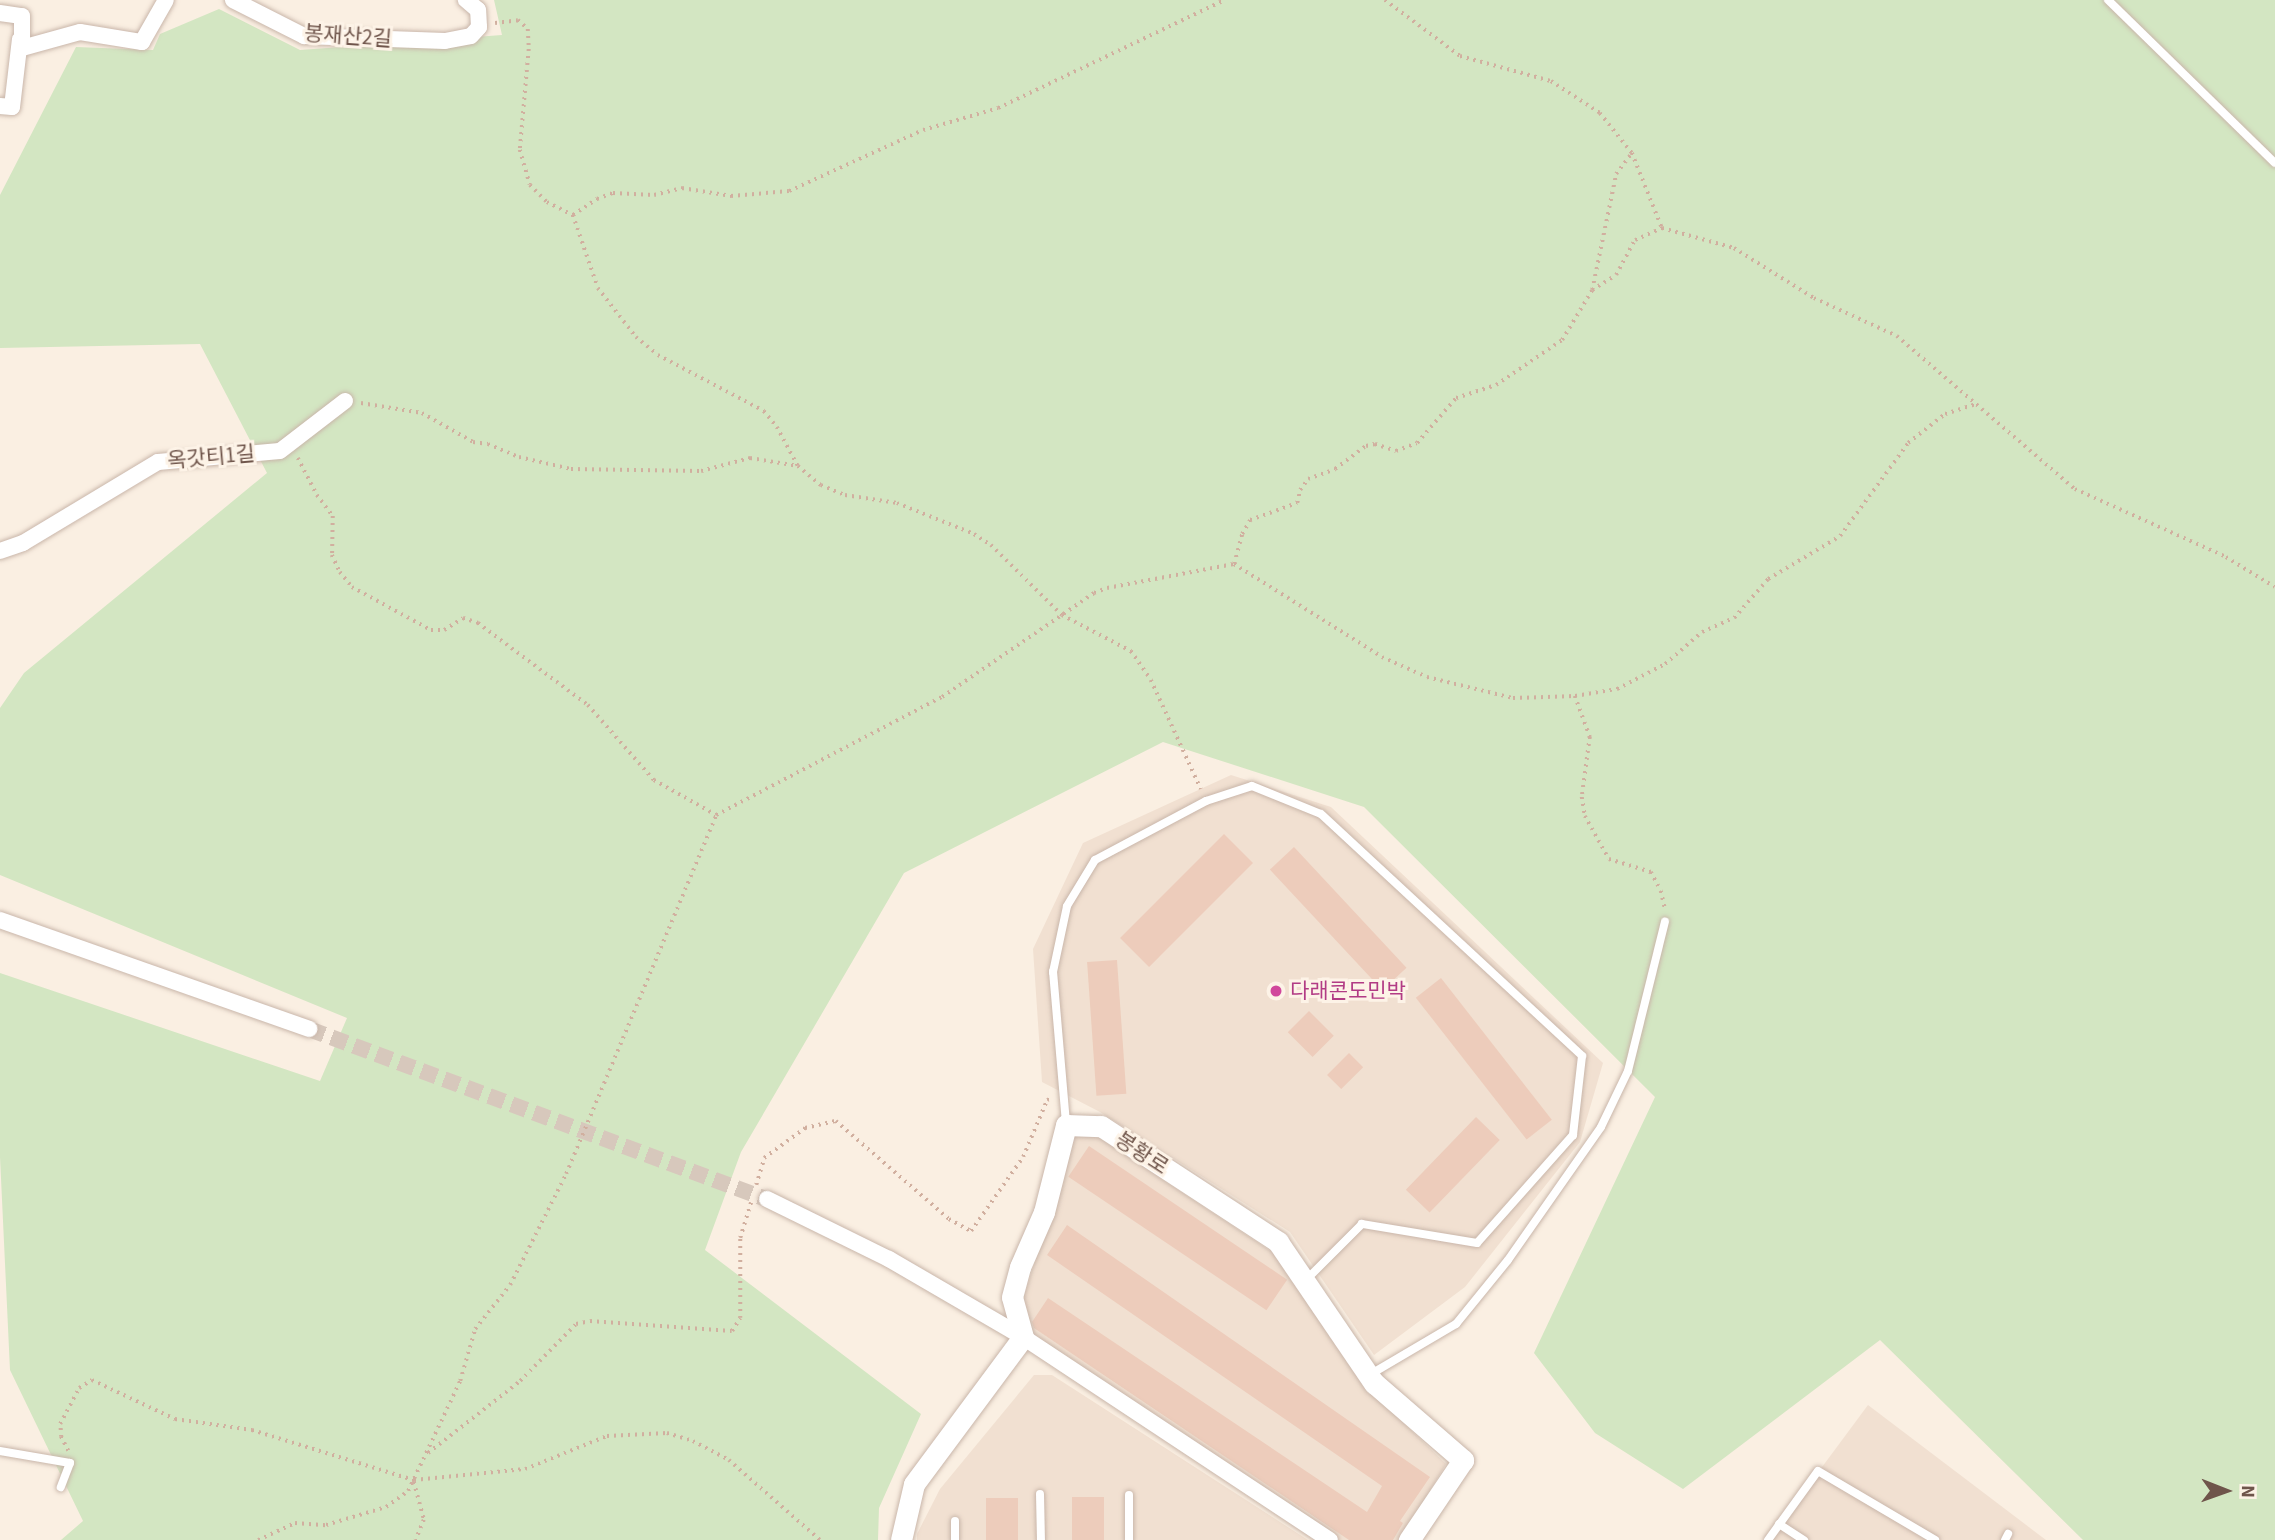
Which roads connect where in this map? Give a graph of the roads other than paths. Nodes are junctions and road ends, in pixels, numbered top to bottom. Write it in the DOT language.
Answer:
graph roads {
  1 [pos="166,0"];
  2 [pos="233,0"];
  3 [pos="466,0"];
  4 [pos="2108,0"];
  5 [pos="261,7"];
  6 [pos="0,13"];
  7 [pos="22,16"];
  8 [pos="0,106"];
  9 [pos="2275,163"];
  10 [pos="345,401"];
  11 [pos="0,551"];
  12 [pos="0,920"];
  13 [pos="1665,922"];
  14 [pos="309,1030"];
  15 [pos="1066,1125"];
  16 [pos="767,1199"];
  17 [pos="1305,1281"];
  18 [pos="1023,1337"];
  19 [pos="1369,1375"];
  20 [pos="0,1451"];
  21 [pos="61,1488"];
  22 [pos="1040,1494"];
  23 [pos="1129,1495"];
  24 [pos="955,1521"];
  25 [pos="1779,1524"];
  26 [pos="901,1540"];
  27 [pos="955,1540"];
  28 [pos="1041,1540"];
  29 [pos="1129,1540"];
  30 [pos="1330,1540"];
  31 [pos="1409,1540"];
  32 [pos="1768,1540"];
  33 [pos="1804,1540"];
  34 [pos="1934,1540"];
  1 -- 7 [label="street"];
  2 -- 5 [label="street, 봉재산2길"];
  3 -- 5 [label="street, 봉재산2길"];
  4 -- 9 [label="lane"];
  6 -- 7 [label="street"];
  7 -- 8 [label="street"];
  10 -- 11 [label="street, 옥갓티1길"];
  12 -- 14 [label="street"];
  13 -- 19 [label="lane"];
  15 -- 17 [label="street, 봉황로"];
  15 -- 17 [label="lane"];
  15 -- 18 [label="street"];
  16 -- 18 [label="street"];
  17 -- 19 [label="street, 봉황로"];
  18 -- 26 [label="street"];
  18 -- 30 [label="street"];
  19 -- 31 [label="street, 봉황로"];
  20 -- 21 [label="lane"];
  22 -- 28 [label="lane"];
  23 -- 29 [label="lane"];
  24 -- 27 [label="lane"];
  25 -- 32 [label="lane"];
  25 -- 33 [label="lane"];
  25 -- 34 [label="lane"];
}
